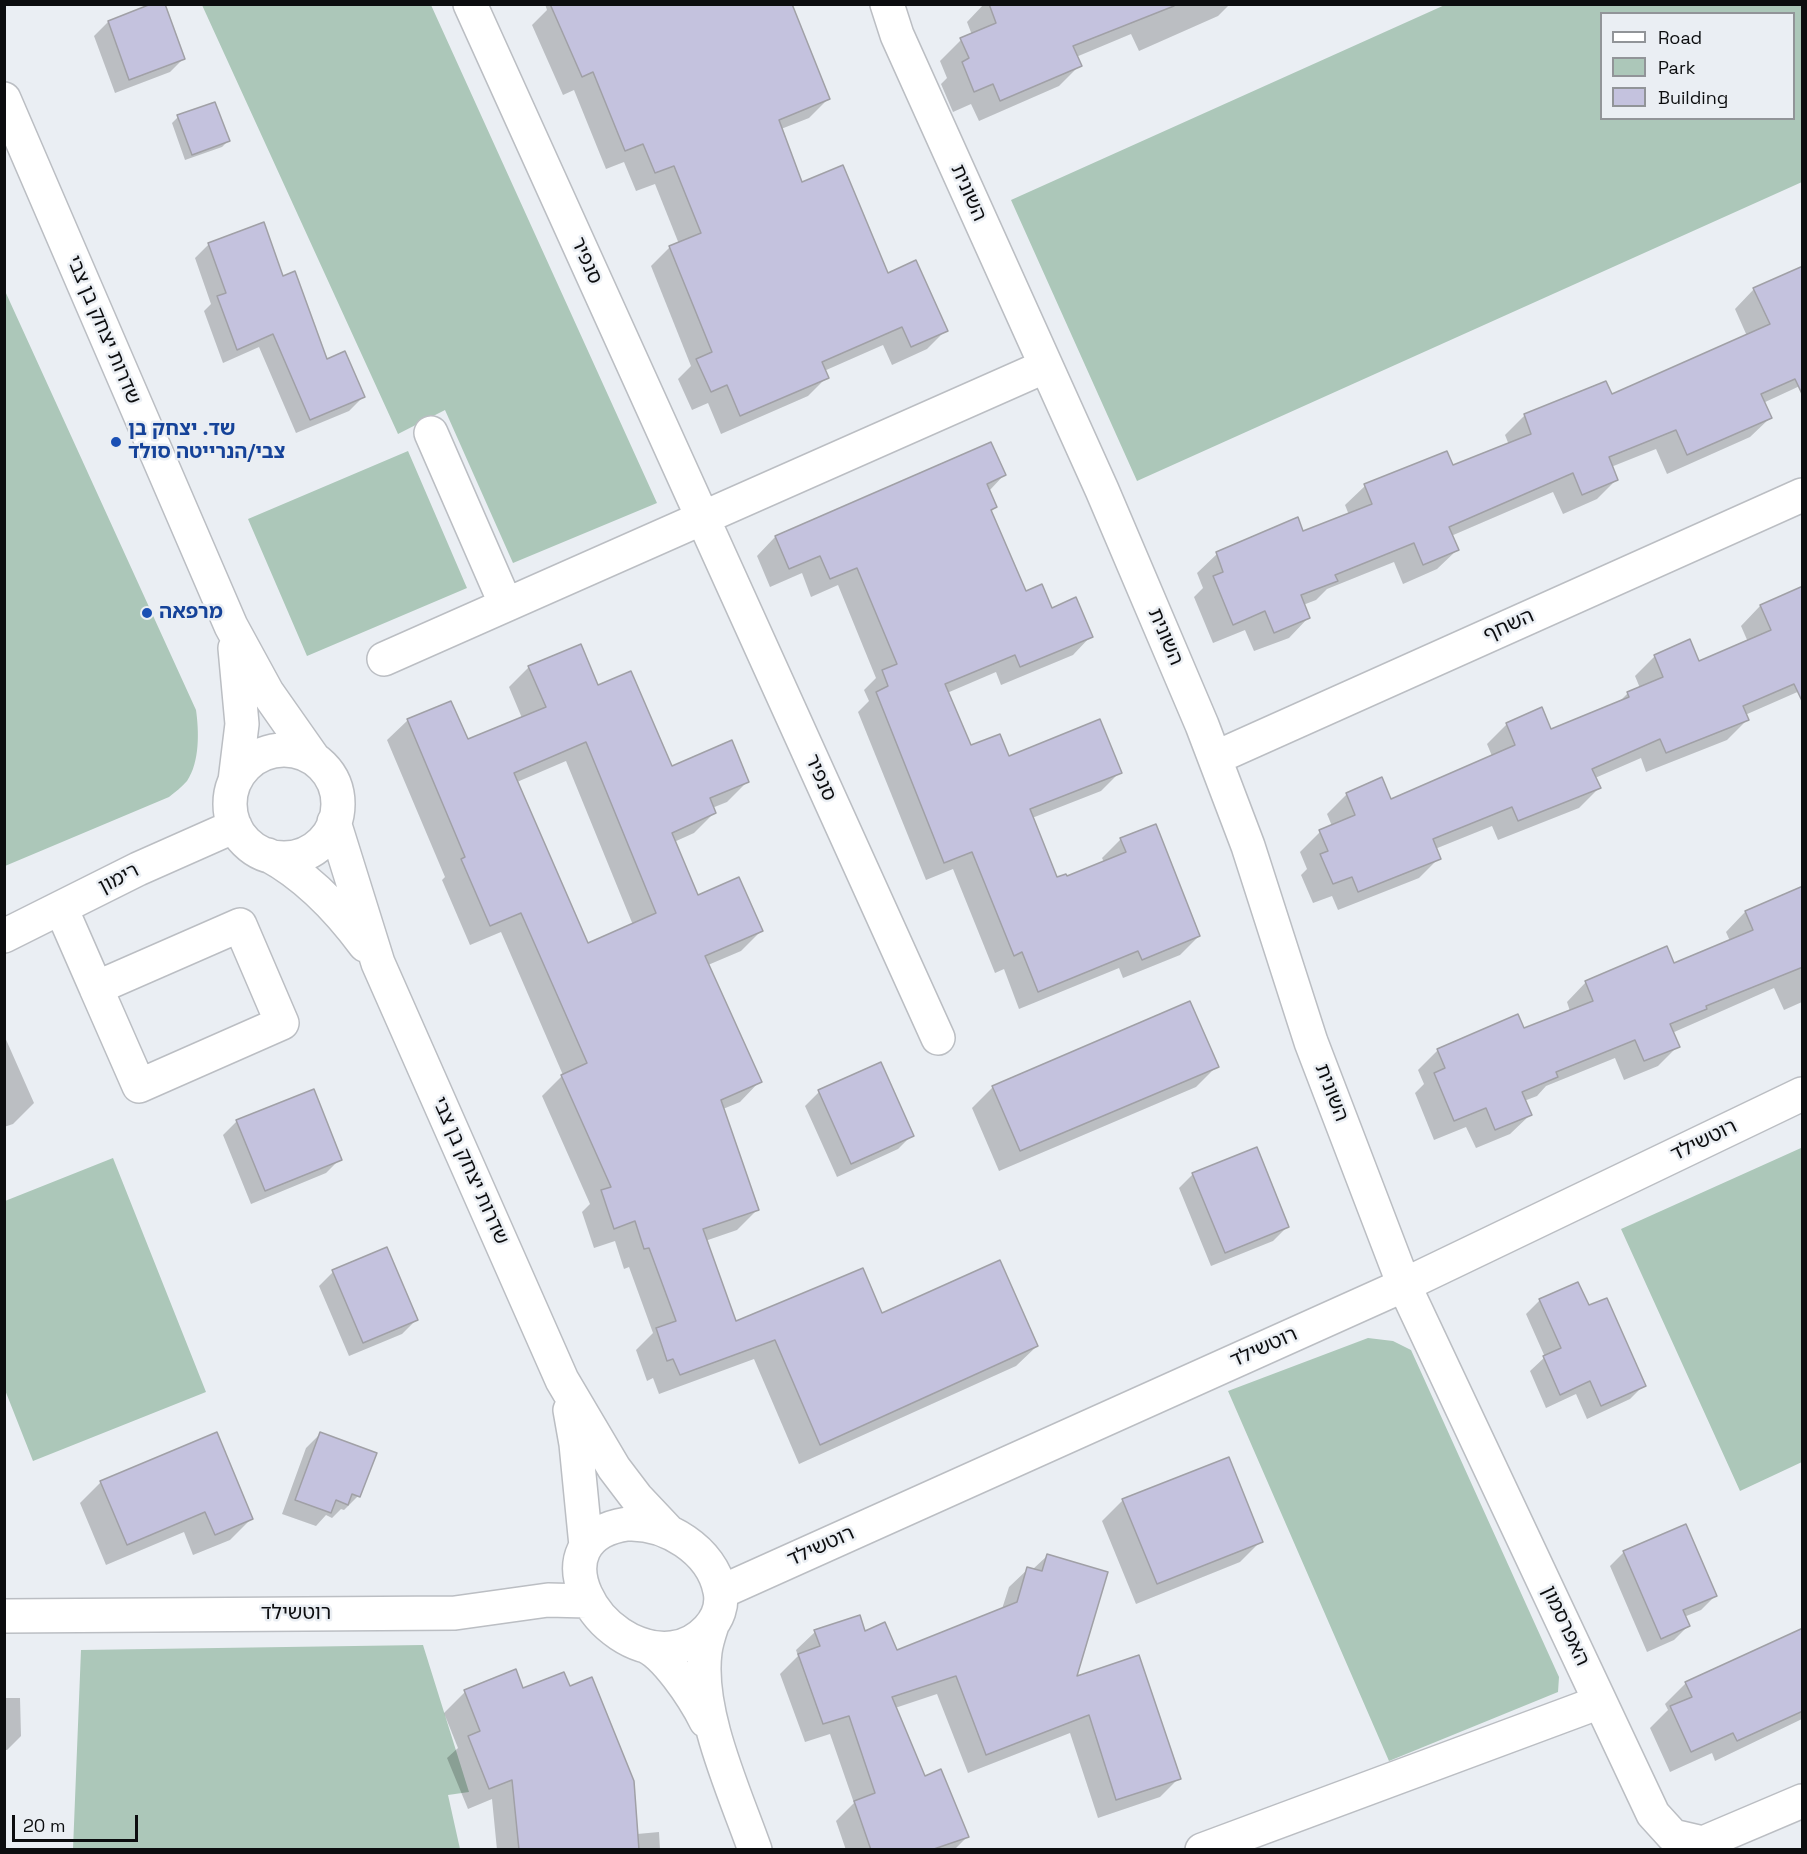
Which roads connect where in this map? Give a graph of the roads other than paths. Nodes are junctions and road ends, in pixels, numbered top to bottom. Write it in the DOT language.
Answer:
graph roads {
  1 [pos="470,4"];
  2 [pos="887,4"];
  3 [pos="4,99"];
  4 [pos="1046,366"];
  5 [pos="431,434"];
  6 [pos="1803,495"];
  7 [pos="702,518"];
  8 [pos="506,605"];
  9 [pos="231,626"];
  10 [pos="384,659"];
  11 [pos="1215,758"];
  12 [pos="314,759"];
  13 [pos="235,781"];
  14 [pos="334,822"];
  15 [pos="235,826"];
  16 [pos="268,855"];
  17 [pos="61,908"];
  18 [pos="4,936"];
  19 [pos="378,963"];
  20 [pos="96,988"];
  21 [pos="938,1038"];
  22 [pos="1803,1094"];
  23 [pos="1404,1285"];
  24 [pos="562,1380"];
  25 [pos="669,1532"];
  26 [pos="586,1546"];
  27 [pos="721,1592"];
  28 [pos="587,1601"];
  29 [pos="4,1616"];
  30 [pos="712,1625"];
  31 [pos="640,1644"];
  32 [pos="1600,1702"];
  33 [pos="714,1735"];
  34 [pos="1803,1801"];
  35 [pos="755,1850"];
  36 [pos="1203,1850"];
  1 -- 7 [label="street, סנפיר"];
  2 -- 4 [label="street, השונית"];
  3 -- 9 [label="street, שדרות יצחק בן צבי"];
  4 -- 7 [label="street"];
  4 -- 11 [label="street, השונית"];
  5 -- 8 [label="street"];
  6 -- 11 [label="street, השחף"];
  7 -- 8 [label="street"];
  7 -- 21 [label="street, סנפיר"];
  8 -- 10 [label="street"];
  9 -- 12 [label="street, שדרות יצחק בן צבי"];
  9 -- 13 [label="street, שדרות יצחק בן צבי"];
  11 -- 23 [label="street, השונית"];
  12 -- 13 [label="street"];
  12 -- 14 [label="street"];
  13 -- 15 [label="street"];
  14 -- 16 [label="street"];
  14 -- 19 [label="street, שדרות יצחק בן צבי"];
  15 -- 16 [label="street"];
  15 -- 17 [label="street, רימון"];
  16 -- 19 [label="street, שדרות יצחק בן צבי"];
  17 -- 18 [label="street, רימון"];
  17 -- 20 [label="street"];
  19 -- 24 [label="street, שדרות יצחק בן צבי"];
  20 -- 20 [label="street"];
  22 -- 23 [label="street, רוטשילד"];
  23 -- 27 [label="street, רוטשילד"];
  23 -- 32 [label="street, האפרסמון"];
  24 -- 25 [label="street, שדרות יצחק בן צבי"];
  24 -- 26 [label="street, שדרות יצחק בן צבי"];
  25 -- 26 [label="street"];
  25 -- 27 [label="street"];
  26 -- 28 [label="street"];
  27 -- 30 [label="street"];
  28 -- 29 [label="street, רוטשילד"];
  28 -- 31 [label="street"];
  30 -- 31 [label="street"];
  30 -- 33 [label="street"];
  31 -- 33 [label="street"];
  32 -- 34 [label="street, האפרסמון"];
  32 -- 36 [label="street"];
  33 -- 35 [label="street"];
}
